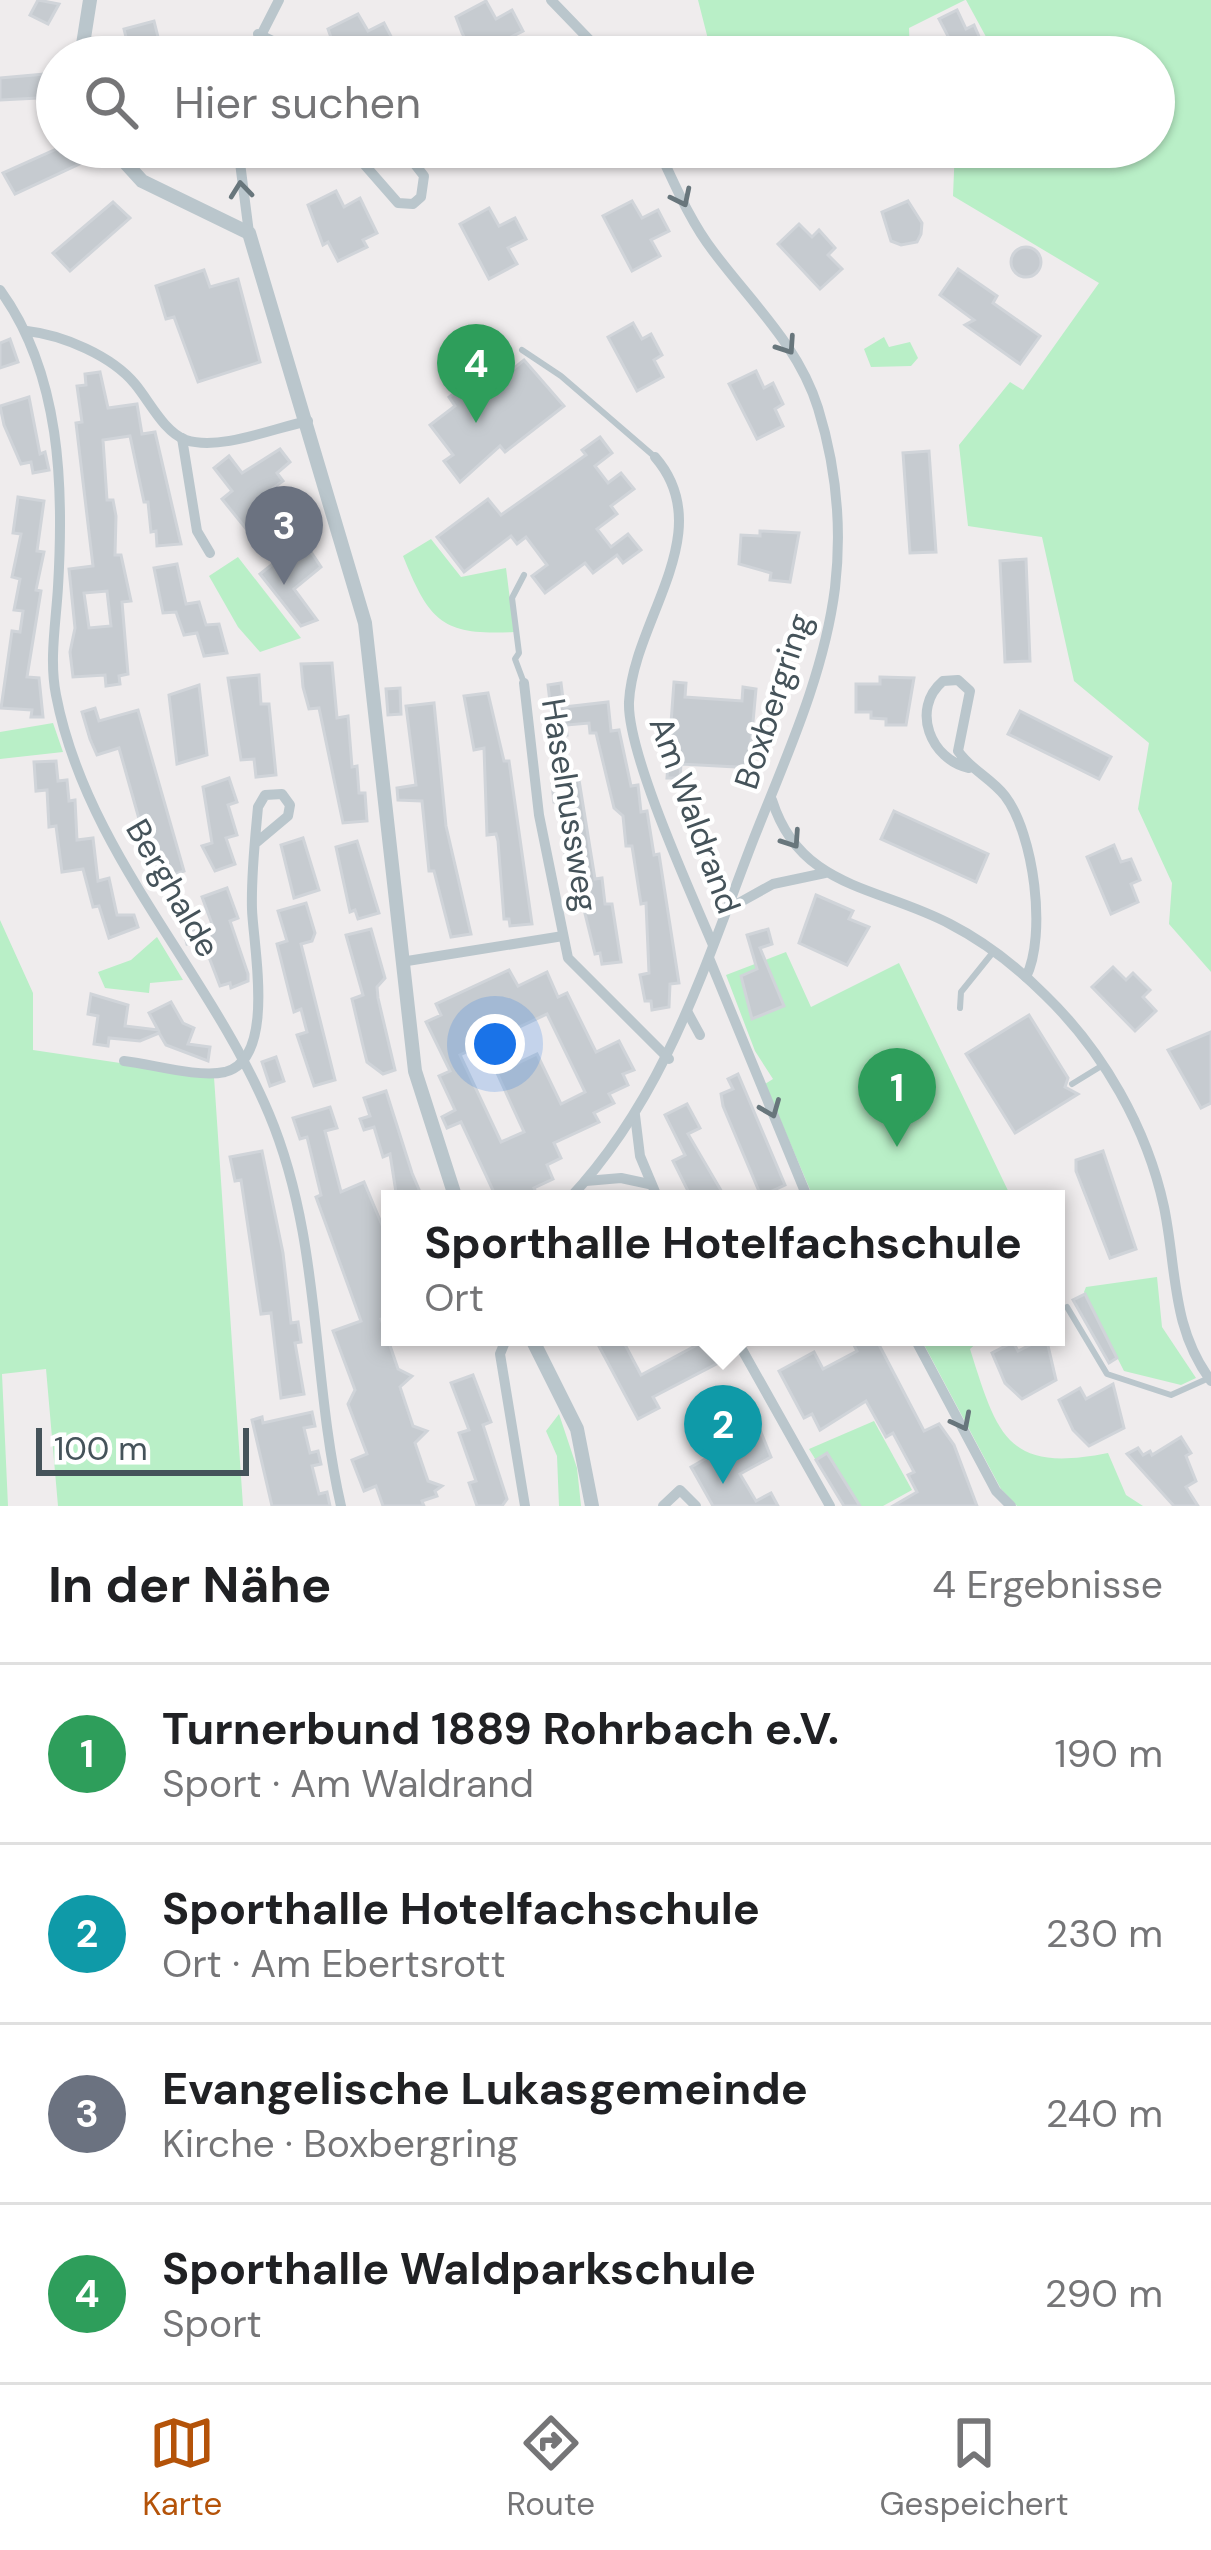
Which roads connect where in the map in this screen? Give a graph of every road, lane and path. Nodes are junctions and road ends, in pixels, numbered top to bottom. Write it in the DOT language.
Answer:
graph roads {
  1 [pos="90,0"];
  2 [pos="279,0"];
  3 [pos="551,0"];
  4 [pos="258,34"];
  5 [pos="84,36"];
  6 [pos="262,36"];
  7 [pos="586,36"];
  8 [pos="130,168"];
  9 [pos="241,168"];
  10 [pos="368,168"];
  11 [pos="418,168"];
  12 [pos="668,168"];
  13 [pos="249,233"];
  14 [pos="0,290"];
  15 [pos="27,331"];
  16 [pos="522,350"];
  17 [pos="308,421"];
  18 [pos="182,437"];
  19 [pos="656,458"];
  20 [pos="207,549"];
  21 [pos="524,575"];
  22 [pos="524,683"];
  23 [pos="969,768"];
  24 [pos="771,798"];
  25 [pos="257,842"];
  26 [pos="824,873"];
  27 [pos="728,909"];
  28 [pos="563,936"];
  29 [pos="711,951"];
  30 [pos="994,951"];
  31 [pos="401,962"];
  32 [pos="1026,977"];
  33 [pos="960,1008"];
  34 [pos="688,1013"];
  35 [pos="700,1035"];
  36 [pos="243,1058"];
  37 [pos="669,1059"];
  38 [pos="124,1061"];
  39 [pos="1102,1065"];
  40 [pos="1072,1084"];
  41 [pos="635,1115"];
  42 [pos="586,1181"];
  43 [pos="649,1184"];
  44 [pos="453,1190"];
  45 [pos="578,1190"];
  46 [pos="653,1190"];
  47 [pos="804,1190"];
  48 [pos="1067,1307"];
  49 [pos="503,1346"];
  50 [pos="536,1346"];
  51 [pos="740,1346"];
  52 [pos="919,1346"];
  53 [pos="1210,1379"];
  54 [pos="340,1506"];
  55 [pos="525,1506"];
  56 [pos="592,1506"];
  57 [pos="663,1506"];
  58 [pos="696,1506"];
  59 [pos="830,1506"];
  60 [pos="1011,1506"];
  1 -- 5 [label="street"];
  2 -- 4 [label="street"];
  3 -- 7 [label="street"];
  4 -- 6 [label="street"];
  8 -- 13 [label="street"];
  13 -- 9 [label="street, one-way"];
  10 -- 11 [label="street"];
  12 -- 24 [label="street, Boxbergring, one-way"];
  13 -- 17 [label="street"];
  14 -- 15 [label="street, Berghalde"];
  15 -- 18 [label="street"];
  15 -- 36 [label="street, Berghalde"];
  16 -- 19 [label="lane, Am Waldrand"];
  17 -- 18 [label="street"];
  17 -- 31 [label="street"];
  18 -- 20 [label="street"];
  19 -- 29 [label="street, Am Waldrand"];
  21 -- 22 [label="lane"];
  22 -- 28 [label="street, Haselnussweg"];
  23 -- 23 [label="street"];
  23 -- 32 [label="street"];
  24 -- 26 [label="street, one-way"];
  24 -- 27 [label="street, Boxbergring"];
  25 -- 25 [label="street"];
  25 -- 36 [label="street"];
  26 -- 27 [label="street"];
  26 -- 30 [label="street"];
  27 -- 29 [label="street, Boxbergring"];
  28 -- 31 [label="street, Haselnussweg"];
  28 -- 37 [label="street, Haselnussweg"];
  29 -- 34 [label="street, Boxbergring"];
  29 -- 47 [label="street, Am Waldrand, one-way"];
  30 -- 32 [label="street"];
  30 -- 33 [label="lane"];
  31 -- 44 [label="street"];
  32 -- 39 [label="street"];
  34 -- 35 [label="street"];
  34 -- 37 [label="street, Boxbergring"];
  36 -- 38 [label="street"];
  36 -- 54 [label="street, Berghalde"];
  37 -- 41 [label="street, Boxbergring"];
  39 -- 40 [label="lane"];
  39 -- 53 [label="street"];
  41 -- 42 [label="street, Boxbergring"];
  41 -- 43 [label="street"];
  42 -- 43 [label="street"];
  42 -- 45 [label="street, Boxbergring"];
  43 -- 46 [label="street"];
  48 -- 53 [label="lane"];
  49 -- 55 [label="street"];
  50 -- 56 [label="street"];
  51 -- 59 [label="street"];
  52 -- 60 [label="street, one-way"];
  57 -- 58 [label="street"];
}
